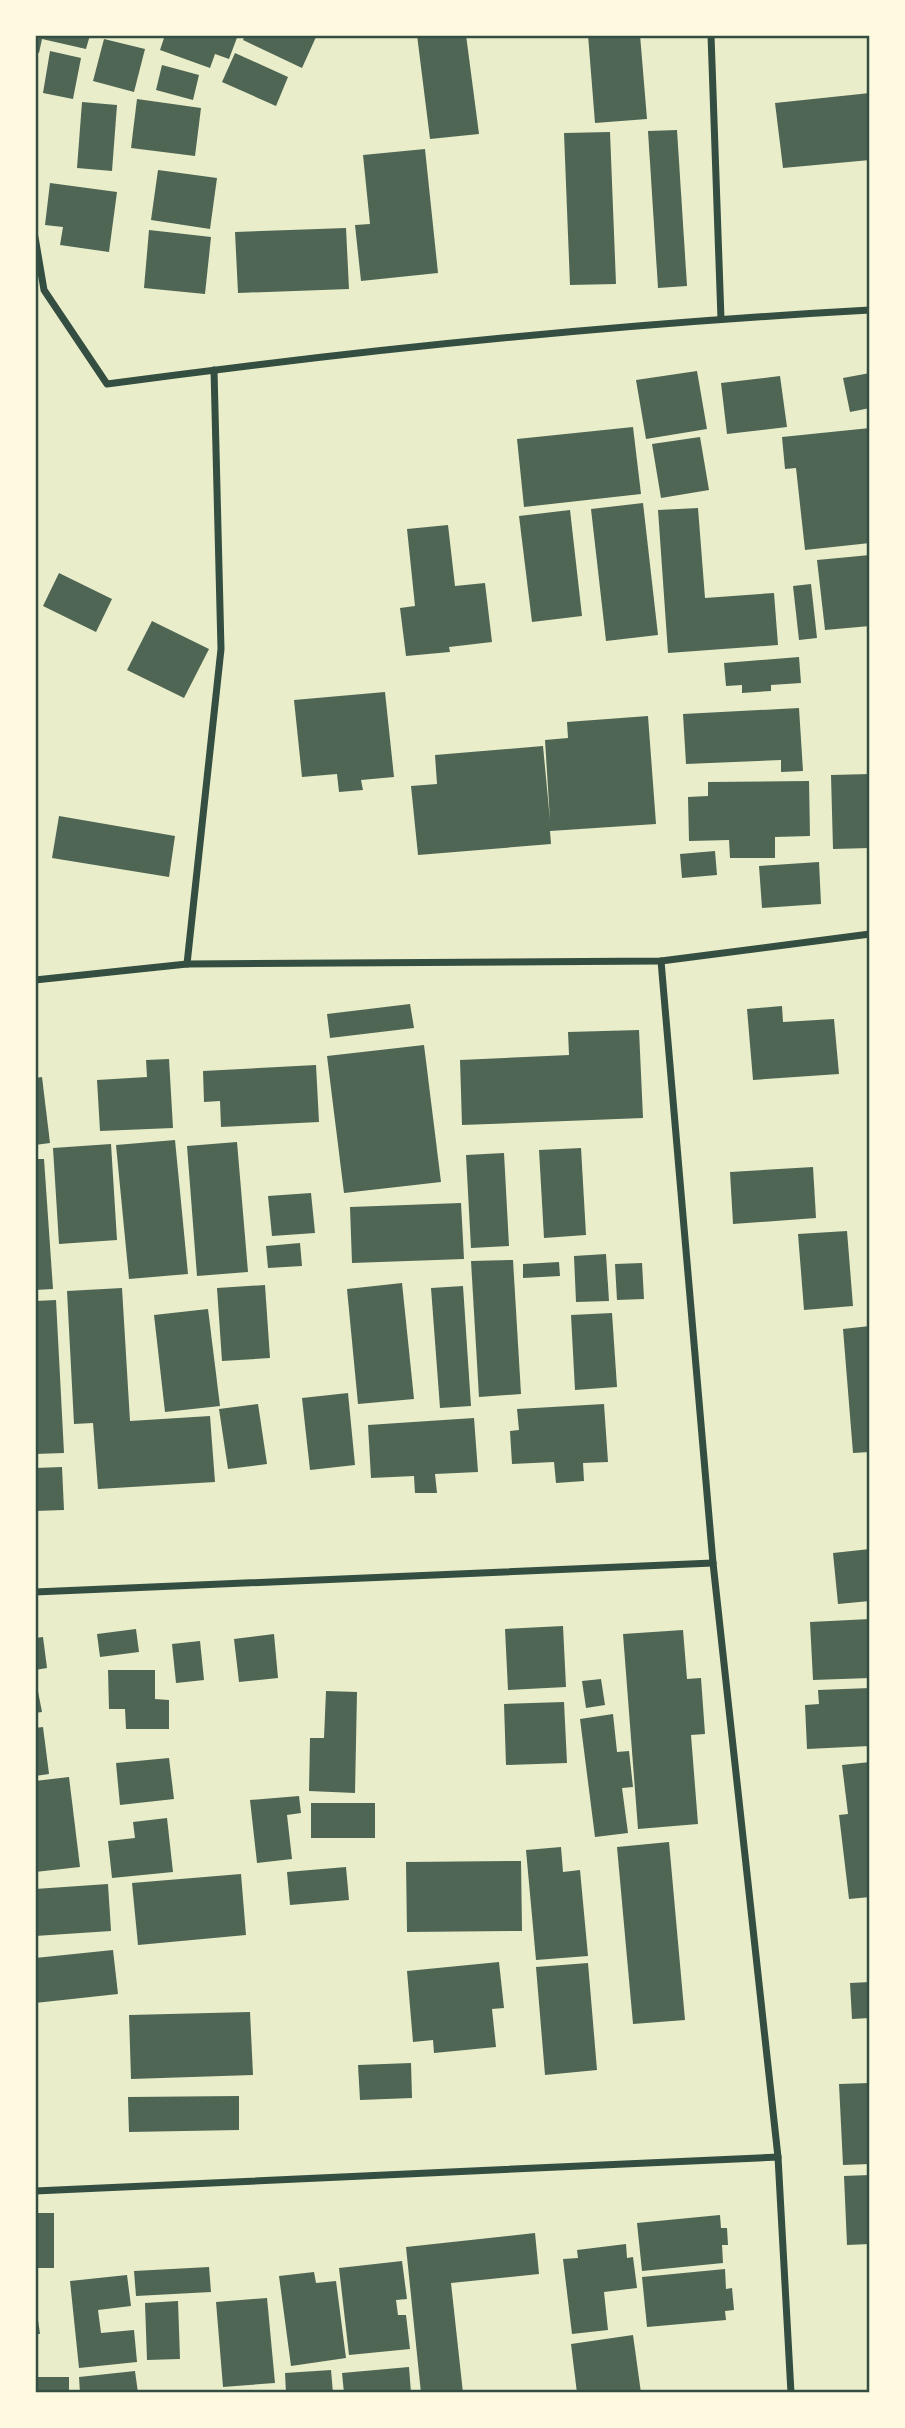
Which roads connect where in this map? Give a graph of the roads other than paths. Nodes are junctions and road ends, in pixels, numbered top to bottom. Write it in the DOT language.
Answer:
graph roads {
  1 [pos="711,35"];
  2 [pos="35,237"];
  3 [pos="870,310"];
  4 [pos="721,318"];
  5 [pos="214,370"];
  6 [pos="870,934"];
  7 [pos="661,961"];
  8 [pos="187,964"];
  9 [pos="35,980"];
  10 [pos="713,1563"];
  11 [pos="35,1592"];
  12 [pos="778,2157"];
  13 [pos="35,2191"];
  14 [pos="791,2393"];
  1 -- 4 [label="street"];
  2 -- 5 [label="street"];
  3 -- 4 [label="street"];
  4 -- 5 [label="street"];
  5 -- 8 [label="street"];
  6 -- 7 [label="street"];
  7 -- 8 [label="street"];
  7 -- 10 [label="street"];
  8 -- 9 [label="street"];
  10 -- 11 [label="street"];
  10 -- 12 [label="street"];
  12 -- 13 [label="street"];
  12 -- 14 [label="street"];
}
